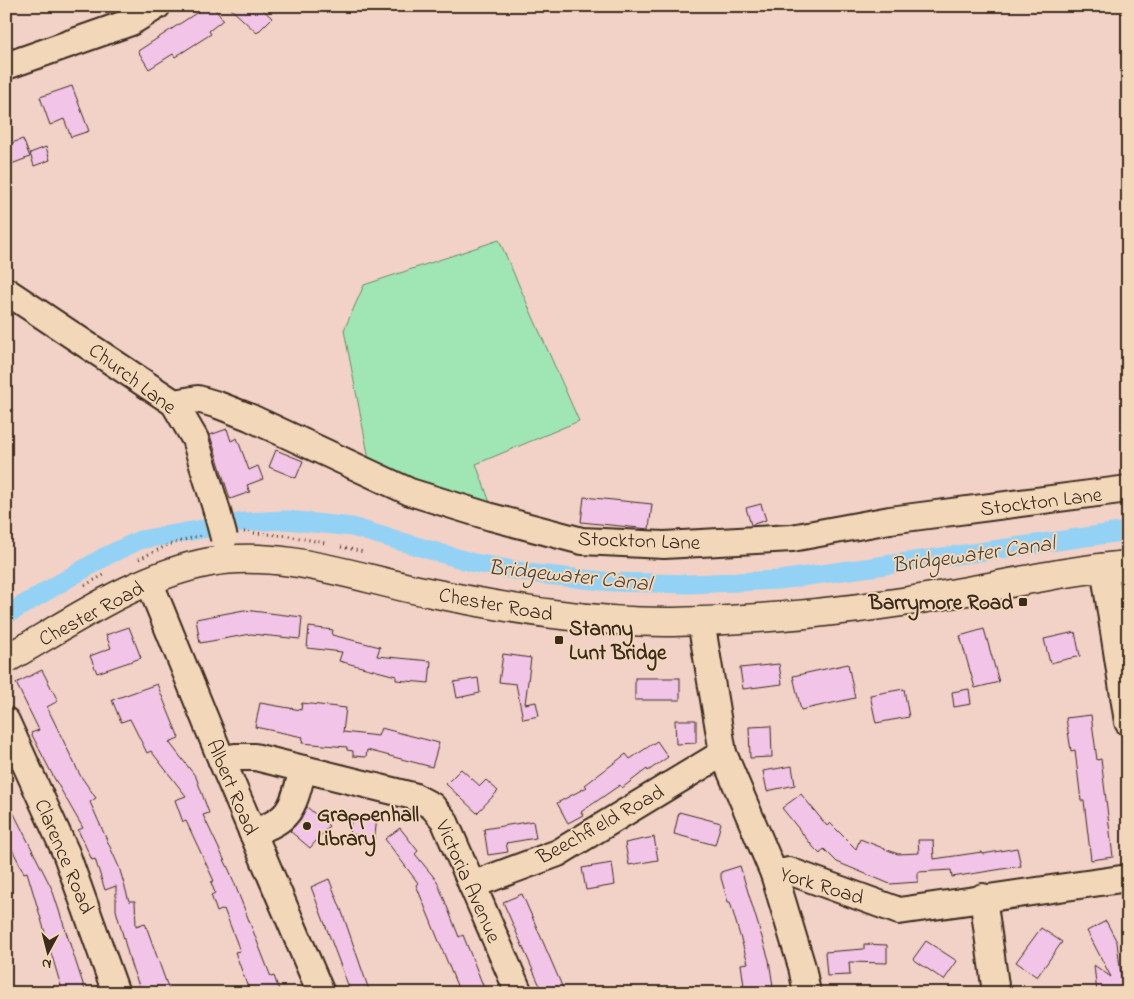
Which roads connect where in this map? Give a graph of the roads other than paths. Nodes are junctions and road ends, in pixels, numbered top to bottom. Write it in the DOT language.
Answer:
graph roads {
  1 [pos="157,6"];
  2 [pos="6,66"];
  3 [pos="6,291"];
  4 [pos="174,403"];
  5 [pos="1128,490"];
  6 [pos="225,540"];
  7 [pos="1116,566"];
  8 [pos="142,571"];
  9 [pos="701,621"];
  10 [pos="6,659"];
  11 [pos="1128,718"];
  12 [pos="6,721"];
  13 [pos="1128,722"];
  14 [pos="723,753"];
  15 [pos="222,761"];
  16 [pos="303,769"];
  17 [pos="252,832"];
  18 [pos="774,874"];
  19 [pos="1128,878"];
  20 [pos="472,885"];
  21 [pos="983,897"];
  22 [pos="116,993"];
  23 [pos="320,993"];
  24 [pos="519,993"];
  25 [pos="807,993"];
  26 [pos="996,993"];
  1 -- 2 [label="street"];
  3 -- 4 [label="street, Church Lane"];
  4 -- 5 [label="street, Stockton Lane"];
  4 -- 6 [label="street, Church Lane, bridge"];
  6 -- 8 [label="main road, Chester Road"];
  6 -- 9 [label="main road, Chester Road"];
  7 -- 9 [label="main road, Chester Road"];
  7 -- 11 [label="street"];
  8 -- 10 [label="main road, Chester Road"];
  8 -- 15 [label="street, Albert Road"];
  9 -- 14 [label="street, York Road"];
  11 -- 13 [label="street"];
  12 -- 22 [label="street, Clarence Road"];
  14 -- 18 [label="street, York Road"];
  14 -- 20 [label="street, Beechfield Road"];
  15 -- 16 [label="street, Victoria Avenue"];
  15 -- 17 [label="street, Albert Road"];
  16 -- 17 [label="street"];
  16 -- 20 [label="street, Victoria Avenue"];
  17 -- 23 [label="street, Albert Road"];
  18 -- 21 [label="street, York Road"];
  18 -- 25 [label="street"];
  19 -- 21 [label="street, York Road"];
  20 -- 24 [label="street, Victoria Avenue"];
  21 -- 26 [label="street"];
}
